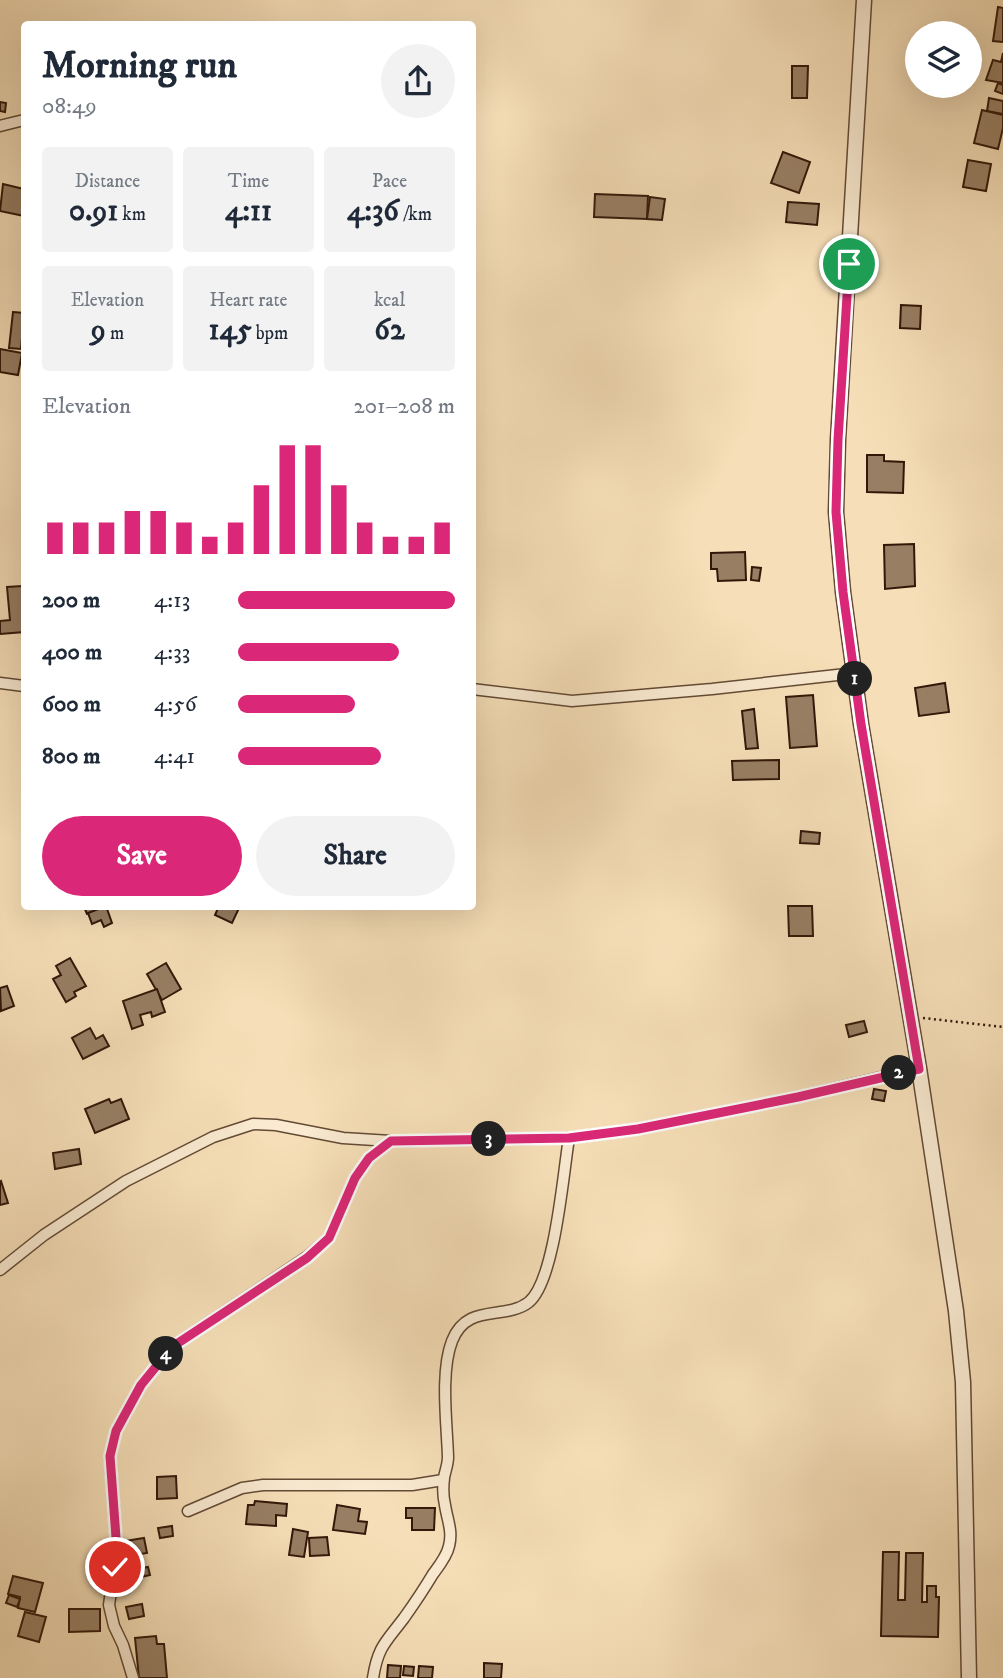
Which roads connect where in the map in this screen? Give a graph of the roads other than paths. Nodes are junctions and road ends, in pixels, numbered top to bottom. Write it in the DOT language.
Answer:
graph roads {
  1 [pos="864,0"];
  2 [pos="21,121"];
  3 [pos="0,126"];
  4 [pos="855,673"];
  5 [pos="0,683"];
  6 [pos="21,686"];
  7 [pos="476,689"];
  8 [pos="919,1069"];
  9 [pos="569,1138"];
  10 [pos="391,1141"];
  11 [pos="0,1270"];
  12 [pos="443,1480"];
  13 [pos="188,1511"];
  14 [pos="133,1678"];
  15 [pos="373,1678"];
  16 [pos="969,1678"];
  1 -- 4 [label="street"];
  2 -- 3 [label="street"];
  4 -- 7 [label="street"];
  4 -- 8 [label="street"];
  5 -- 6 [label="street"];
  8 -- 9 [label="street"];
  8 -- 16 [label="street"];
  9 -- 10 [label="street"];
  9 -- 12 [label="street"];
  10 -- 11 [label="street"];
  10 -- 14 [label="street"];
  12 -- 13 [label="street"];
  12 -- 15 [label="street"];
}
